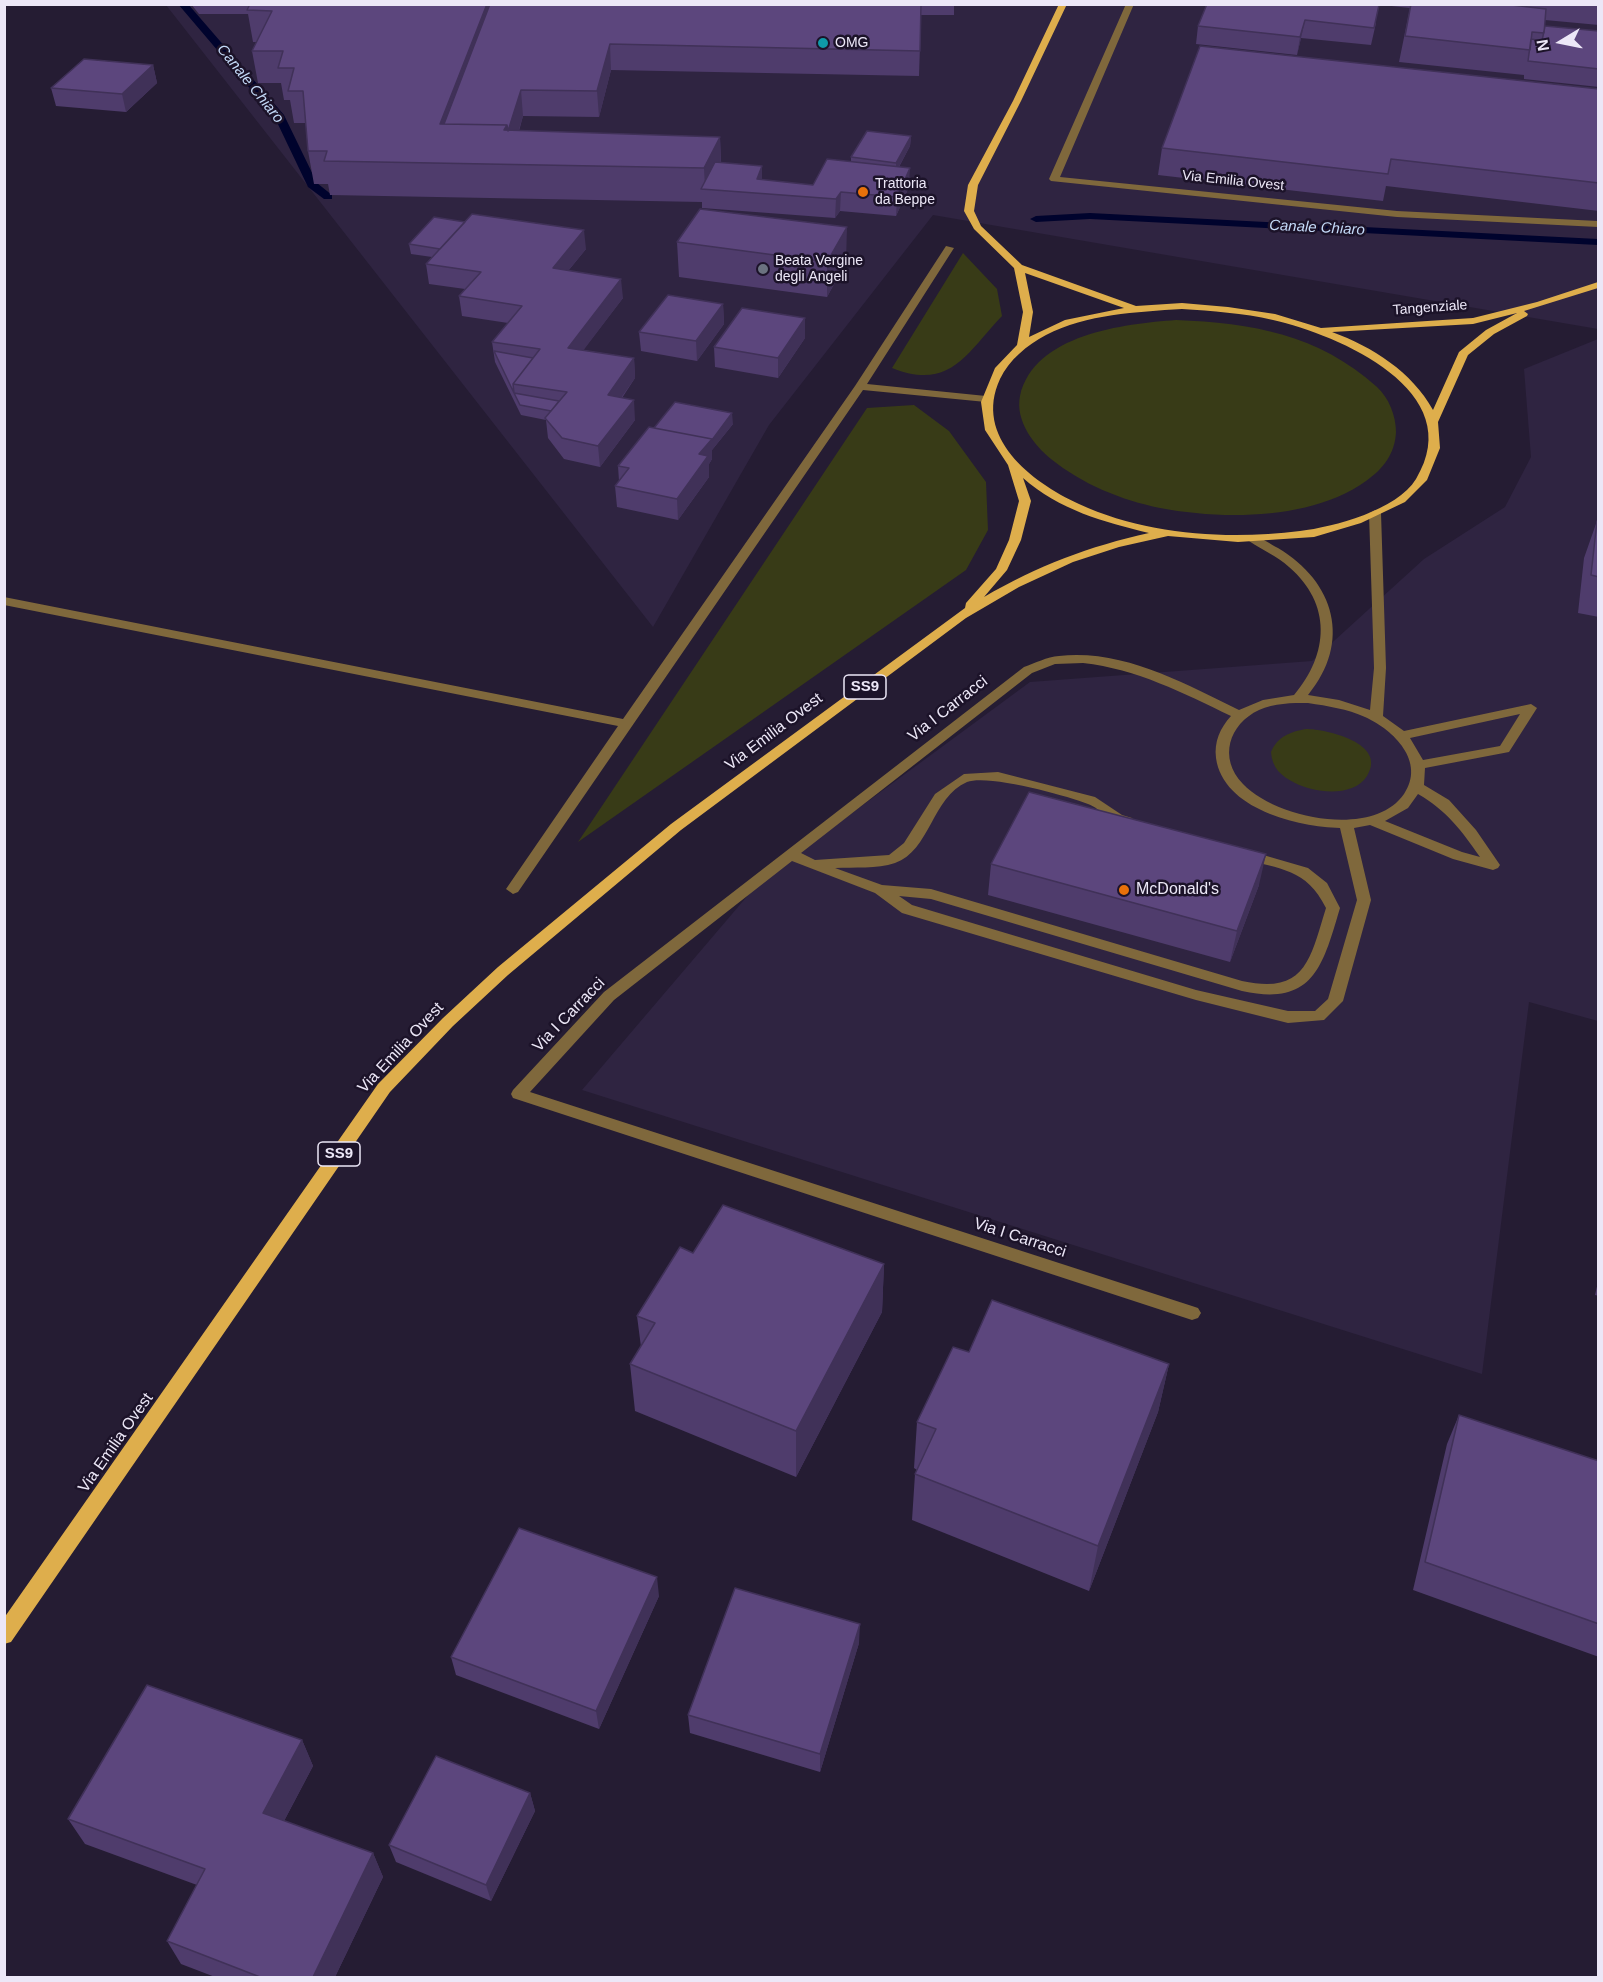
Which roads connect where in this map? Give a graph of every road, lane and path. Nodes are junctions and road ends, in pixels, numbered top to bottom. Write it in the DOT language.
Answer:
graph roads {
  1 [pos="1063,4"];
  2 [pos="1130,4"];
  3 [pos="1599,224"];
  4 [pos="949,248"];
  5 [pos="1019,267"];
  6 [pos="1599,285"];
  7 [pos="1541,304"];
  8 [pos="1136,308"];
  9 [pos="1319,329"];
  10 [pos="1022,346"];
  11 [pos="860,386"];
  12 [pos="986,399"];
  13 [pos="1434,420"];
  14 [pos="1012,464"];
  15 [pos="1375,513"];
  16 [pos="1167,533"];
  17 [pos="1253,539"];
  18 [pos="4,602"];
  19 [pos="962,615"];
  20 [pos="1298,699"];
  21 [pos="1241,716"];
  22 [pos="1376,718"];
  23 [pos="627,724"];
  24 [pos="1401,736"];
  25 [pos="1419,765"];
  26 [pos="1417,787"];
  27 [pos="1370,820"];
  28 [pos="1346,824"];
  29 [pos="1139,825"];
  30 [pos="1227,849"];
  31 [pos="791,854"];
  32 [pos="813,865"];
  33 [pos="513,889"];
  34 [pos="880,890"];
  35 [pos="1192,1313"];
  36 [pos="4,1635"];
  1 -- 5 [label="main road"];
  2 -- 3 [label="street, Via Emilia Ovest"];
  4 -- 11 [label="street"];
  5 -- 8 [label="main road"];
  5 -- 10 [label="main road"];
  6 -- 7 [label="main road, Tangenziale"];
  7 -- 9 [label="main road, Tangenziale"];
  7 -- 13 [label="main road, Tangenziale"];
  8 -- 9 [label="main road"];
  8 -- 10 [label="main road"];
  9 -- 13 [label="main road"];
  10 -- 12 [label="main road"];
  11 -- 12 [label="street"];
  11 -- 23 [label="street"];
  12 -- 14 [label="main road"];
  13 -- 15 [label="main road"];
  14 -- 16 [label="main road"];
  14 -- 19 [label="main road, Via Emilia Ovest"];
  15 -- 17 [label="main road"];
  15 -- 22 [label="street"];
  16 -- 17 [label="main road"];
  16 -- 19 [label="main road, Via Emilia Ovest"];
  17 -- 20 [label="street"];
  18 -- 23 [label="street"];
  19 -- 36 [label="main road, Via Emilia Ovest / SS9"];
  20 -- 21 [label="street"];
  20 -- 22 [label="street"];
  21 -- 28 [label="street"];
  21 -- 31 [label="street, Via I Carracci"];
  22 -- 24 [label="street"];
  23 -- 33 [label="street"];
  24 -- 25 [label="street"];
  24 -- 25 [label="street"];
  25 -- 26 [label="street"];
  26 -- 27 [label="street"];
  26 -- 27 [label="street"];
  27 -- 28 [label="street"];
  28 -- 34 [label="street"];
  29 -- 32 [label="street"];
  30 -- 34 [label="street"];
  31 -- 32 [label="street"];
  31 -- 35 [label="street, Via I Carracci"];
  32 -- 34 [label="street"];
}
